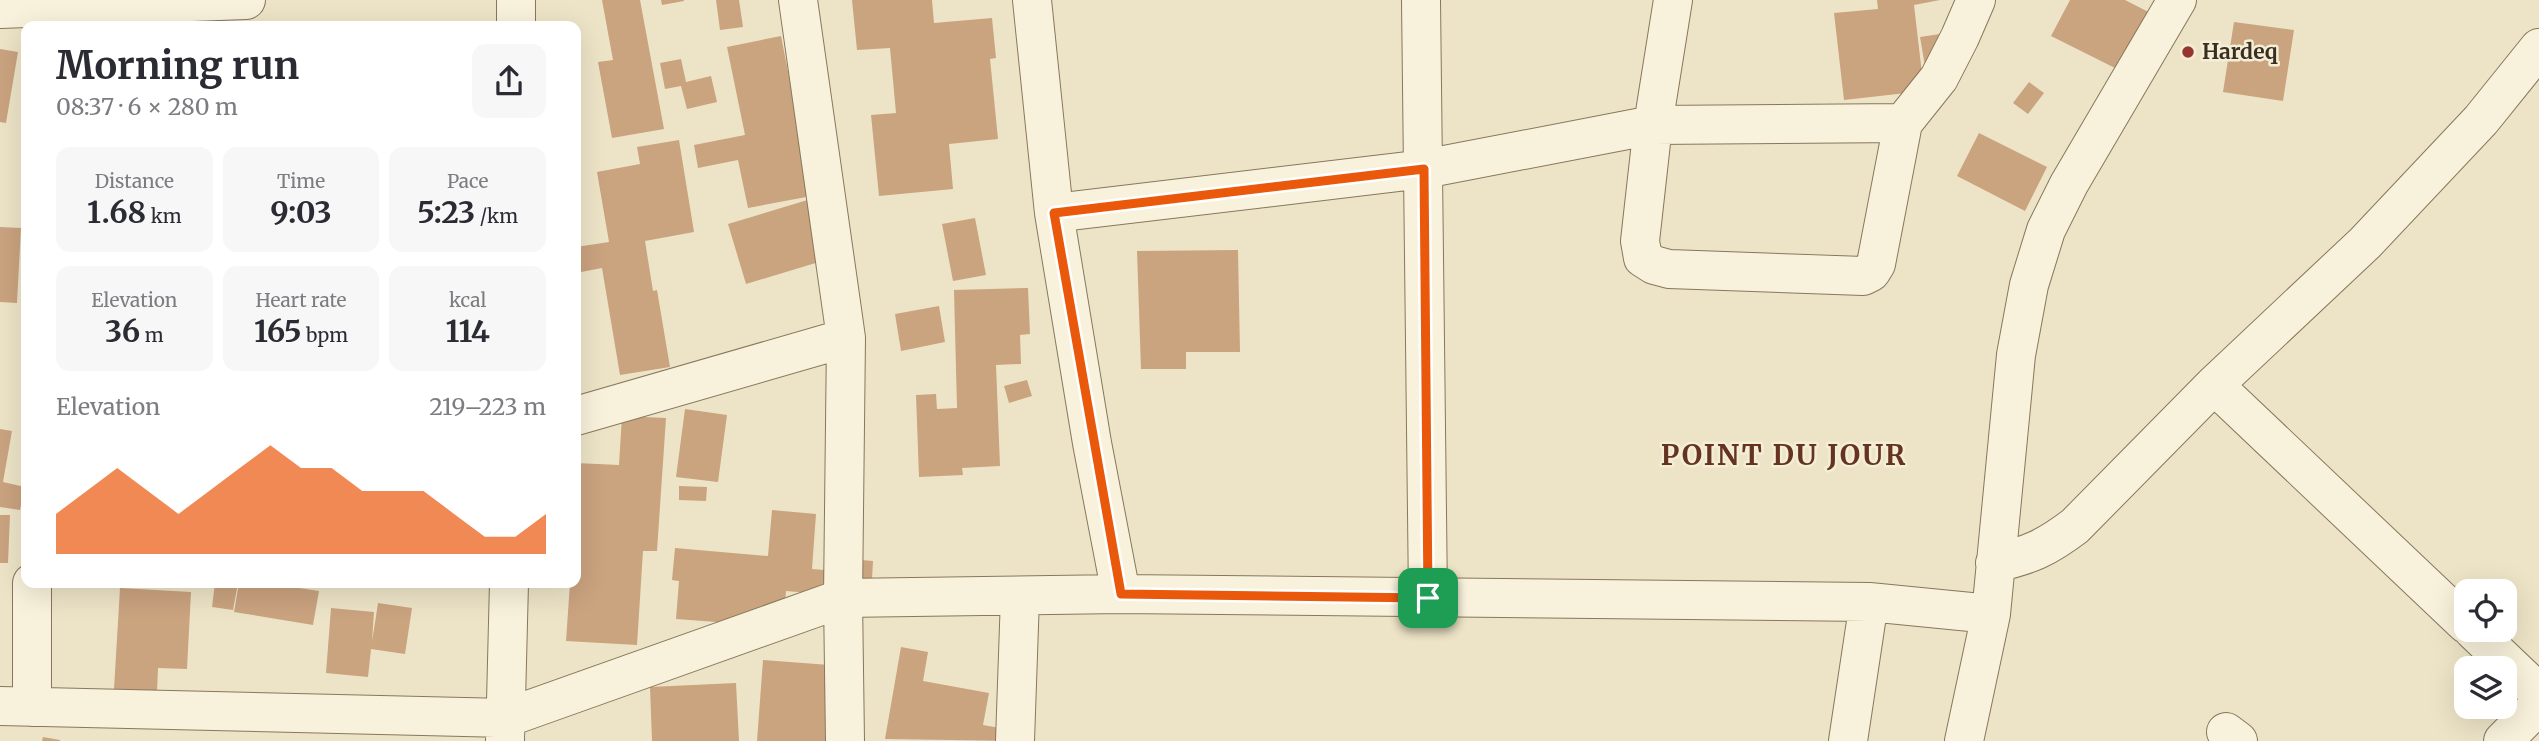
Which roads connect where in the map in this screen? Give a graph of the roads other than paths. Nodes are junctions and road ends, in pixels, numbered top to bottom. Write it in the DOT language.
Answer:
graph roads {
  1 [pos="516,0"];
  2 [pos="798,0"];
  3 [pos="1032,0"];
  4 [pos="1421,0"];
  5 [pos="1673,0"];
  6 [pos="1976,0"];
  7 [pos="2177,0"];
  8 [pos="235,1"];
  9 [pos="20,15"];
  10 [pos="516,21"];
  11 [pos="2539,48"];
  12 [pos="1903,123"];
  13 [pos="1653,125"];
  14 [pos="1424,169"];
  15 [pos="1054,213"];
  16 [pos="846,338"];
  17 [pos="2214,385"];
  18 [pos="581,415"];
  19 [pos="1995,563"];
  20 [pos="31,588"];
  21 [pos="509,588"];
  22 [pos="1121,594"];
  23 [pos="1020,597"];
  24 [pos="843,598"];
  25 [pos="1428,598"];
  26 [pos="1869,602"];
  27 [pos="2454,613"];
  28 [pos="1991,614"];
  29 [pos="2486,642"];
  30 [pos="2539,693"];
  31 [pos="2539,705"];
  32 [pos="16,706"];
  33 [pos="505,729"];
  34 [pos="845,741"];
  35 [pos="1015,741"];
  36 [pos="1848,741"];
  37 [pos="1964,741"];
  38 [pos="2503,741"];
  1 -- 10 [label="street"];
  2 -- 16 [label="street"];
  3 -- 15 [label="street"];
  4 -- 14 [label="street"];
  5 -- 13 [label="street"];
  6 -- 12 [label="street"];
  7 -- 19 [label="street"];
  8 -- 9 [label="street"];
  11 -- 17 [label="street"];
  12 -- 13 [label="street"];
  12 -- 13 [label="street"];
  13 -- 14 [label="street"];
  14 -- 15 [label="street"];
  14 -- 25 [label="street"];
  15 -- 22 [label="street"];
  16 -- 18 [label="street"];
  16 -- 24 [label="street"];
  17 -- 19 [label="street"];
  17 -- 27 [label="street"];
  19 -- 28 [label="street"];
  20 -- 32 [label="street"];
  21 -- 33 [label="street"];
  22 -- 23 [label="street"];
  22 -- 25 [label="street"];
  23 -- 24 [label="street"];
  23 -- 35 [label="street"];
  24 -- 33 [label="street"];
  24 -- 34 [label="street"];
  25 -- 26 [label="street"];
  26 -- 28 [label="street"];
  26 -- 36 [label="street"];
  28 -- 37 [label="street"];
  29 -- 30 [label="street"];
  31 -- 38 [label="street"];
  32 -- 33 [label="street"];
}
